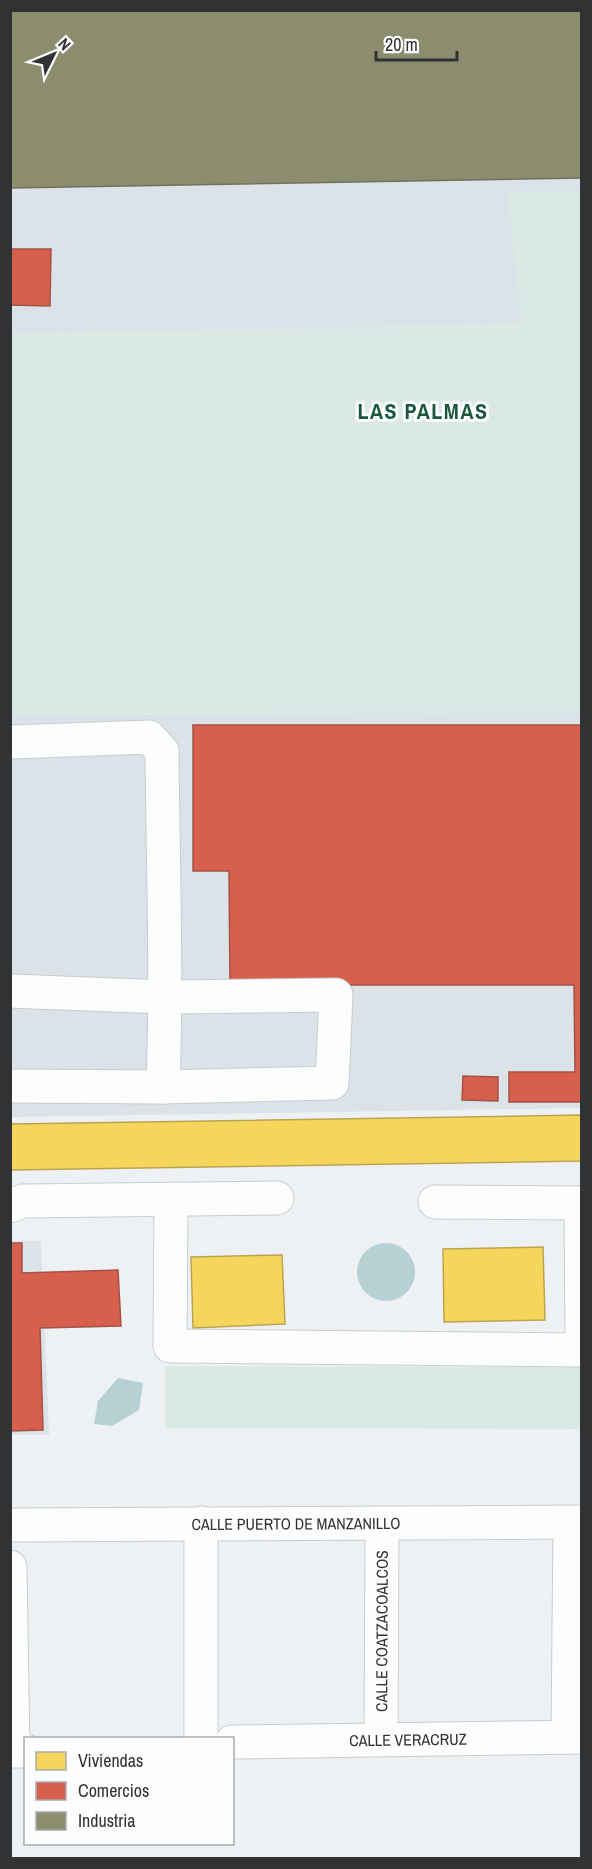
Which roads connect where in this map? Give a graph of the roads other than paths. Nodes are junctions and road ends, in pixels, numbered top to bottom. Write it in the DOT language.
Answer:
graph roads {
  1 [pos="10,742"];
  2 [pos="10,991"];
  3 [pos="166,998"];
  4 [pos="10,1086"];
  5 [pos="163,1087"];
  6 [pos="277,1198"];
  7 [pos="171,1200"];
  8 [pos="435,1202"];
  9 [pos="581,1203"];
  10 [pos="10,1206"];
  11 [pos="582,1349"];
  12 [pos="201,1523"];
  13 [pos="576,1523"];
  14 [pos="382,1524"];
  15 [pos="10,1525"];
  16 [pos="10,1568"];
  17 [pos="201,1737"];
  18 [pos="575,1737"];
  19 [pos="381,1739"];
  20 [pos="234,1742"];
  21 [pos="19,1751"];
  1 -- 3 [label="street"];
  2 -- 3 [label="street"];
  3 -- 5 [label="street"];
  3 -- 5 [label="street"];
  4 -- 5 [label="street"];
  6 -- 7 [label="street"];
  7 -- 10 [label="street"];
  7 -- 11 [label="street"];
  8 -- 9 [label="street"];
  9 -- 11 [label="street"];
  12 -- 14 [label="street, CALLE PUERTO DE MANZANILLO"];
  12 -- 15 [label="street, CALLE PUERTO DE MANZANILLO"];
  12 -- 17 [label="street"];
  13 -- 14 [label="street, CALLE PUERTO DE MANZANILLO"];
  13 -- 18 [label="street"];
  14 -- 19 [label="street, CALLE COATZACOALCOS"];
  16 -- 21 [label="street"];
  18 -- 19 [label="street, CALLE VERACRUZ"];
  19 -- 20 [label="street, CALLE VERACRUZ"];
}
